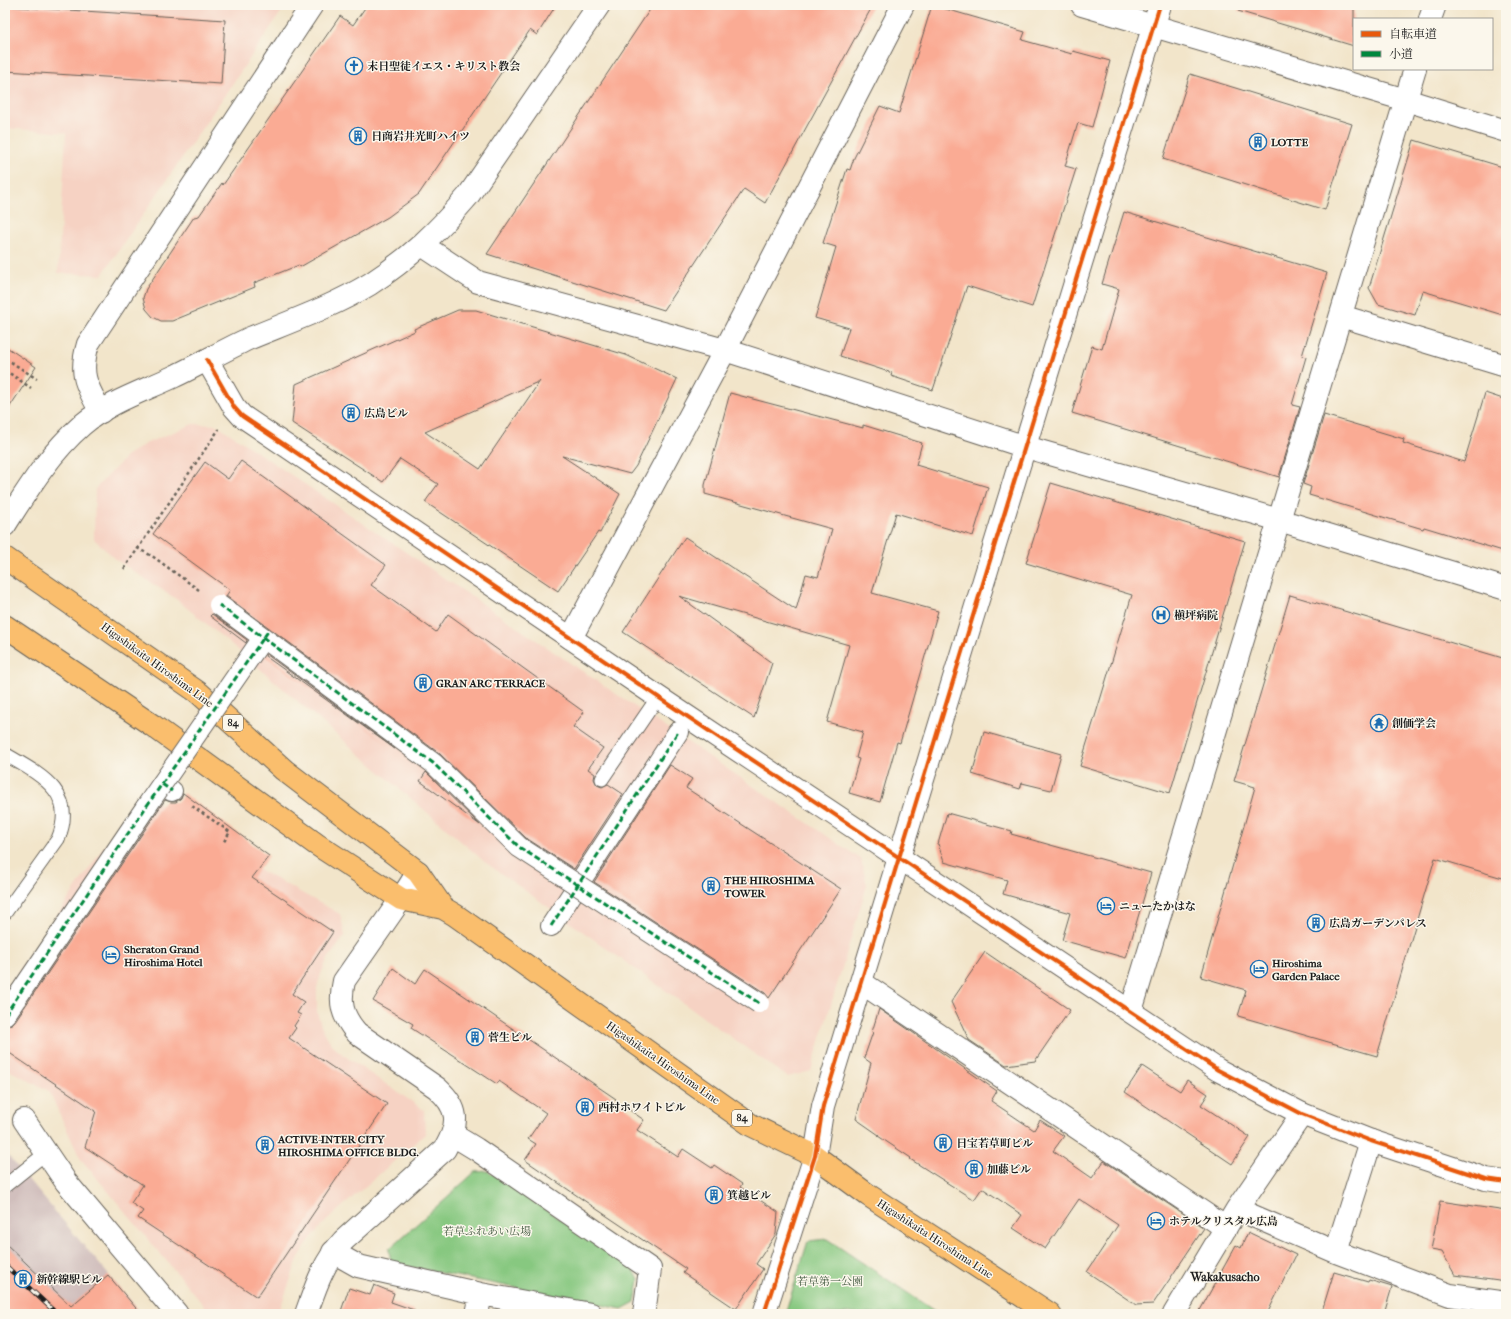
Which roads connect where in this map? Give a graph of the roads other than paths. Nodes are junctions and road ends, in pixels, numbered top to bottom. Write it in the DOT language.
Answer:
graph roads {
  1 [pos="312,5"];
  2 [pos="599,5"];
  3 [pos="903,5"];
  4 [pos="1082,5"];
  5 [pos="1160,5"];
  6 [pos="1434,5"];
  7 [pos="1430,18"];
  8 [pos="1154,27"];
  9 [pos="1415,70"];
  10 [pos="1406,100"];
  11 [pos="1506,131"];
  12 [pos="422,245"];
  13 [pos="1341,316"];
  14 [pos="725,350"];
  15 [pos="207,360"];
  16 [pos="1506,366"];
  17 [pos="101,412"];
  18 [pos="1026,447"];
  19 [pos="1279,520"];
  20 [pos="5,526"];
  21 [pos="5,558"];
  22 [pos="1506,589"];
  23 [pos="219,605"];
  24 [pos="5,626"];
  25 [pos="266,634"];
  26 [pos="571,638"];
  27 [pos="658,697"];
  28 [pos="678,732"];
  29 [pos="5,754"];
  30 [pos="602,779"];
  31 [pos="900,858"];
  32 [pos="418,872"];
  33 [pos="401,899"];
  34 [pos="443,908"];
  35 [pos="5,913"];
  36 [pos="551,926"];
  37 [pos="862,983"];
  38 [pos="759,1003"];
  39 [pos="1131,1011"];
  40 [pos="5,1015"];
  41 [pos="1302,1114"];
  42 [pos="24,1120"];
  43 [pos="453,1136"];
  44 [pos="1371,1141"];
  45 [pos="46,1153"];
  46 [pos="815,1156"];
  47 [pos="1506,1182"];
  48 [pos="5,1186"];
  49 [pos="1231,1218"];
  50 [pos="333,1252"];
  51 [pos="1336,1252"];
  52 [pos="1506,1303"];
  53 [pos="479,1304"];
  54 [pos="177,1314"];
  55 [pos="306,1314"];
  56 [pos="591,1314"];
  57 [pos="644,1314"];
  58 [pos="764,1314"];
  59 [pos="1050,1314"];
  60 [pos="1174,1314"];
  1 -- 17 [label="street"];
  2 -- 12 [label="street"];
  3 -- 14 [label="street"];
  4 -- 8 [label="street"];
  5 -- 8 [label="street"];
  6 -- 7 [label="street"];
  8 -- 10 [label="street"];
  8 -- 18 [label="street"];
  9 -- 10 [label="street"];
  10 -- 11 [label="street"];
  10 -- 13 [label="street"];
  12 -- 14 [label="street"];
  12 -- 15 [label="street"];
  13 -- 16 [label="street"];
  13 -- 19 [label="street"];
  14 -- 18 [label="street"];
  14 -- 26 [label="street"];
  15 -- 17 [label="street"];
  15 -- 26 [label="street"];
  17 -- 20 [label="street"];
  18 -- 19 [label="street"];
  18 -- 31 [label="street"];
  19 -- 22 [label="street"];
  19 -- 39 [label="street"];
  21 -- 32 [label="main road, Higashikaita Hiroshima Line / 84"];
  23 -- 25 [label="street, bridge"];
  24 -- 33 [label="main road, Higashikaita Hiroshima Line / 84"];
  25 -- 38 [label="street, bridge"];
  25 -- 40 [label="street, bridge"];
  26 -- 27 [label="street"];
  27 -- 30 [label="lane"];
  27 -- 31 [label="street"];
  28 -- 36 [label="street"];
  29 -- 35 [label="lane"];
  31 -- 37 [label="street"];
  31 -- 39 [label="street"];
  32 -- 33 [label="street"];
  32 -- 34 [label="main road, Higashikaita Hiroshima Line / 84"];
  33 -- 34 [label="main road, Higashikaita Hiroshima Line / 84"];
  33 -- 43 [label="street"];
  34 -- 46 [label="main road, Higashikaita Hiroshima Line / 84"];
  37 -- 46 [label="street"];
  37 -- 49 [label="street"];
  39 -- 41 [label="street"];
  41 -- 44 [label="street"];
  41 -- 49 [label="street"];
  42 -- 45 [label="street"];
  43 -- 50 [label="street"];
  43 -- 57 [label="street"];
  44 -- 47 [label="street"];
  44 -- 51 [label="street"];
  45 -- 48 [label="lane"];
  45 -- 54 [label="street"];
  46 -- 58 [label="street"];
  46 -- 59 [label="main road, Higashikaita Hiroshima Line / 84"];
  49 -- 51 [label="street"];
  49 -- 60 [label="street"];
  50 -- 53 [label="street"];
  50 -- 55 [label="street"];
  51 -- 52 [label="street"];
  53 -- 56 [label="street"];
}
